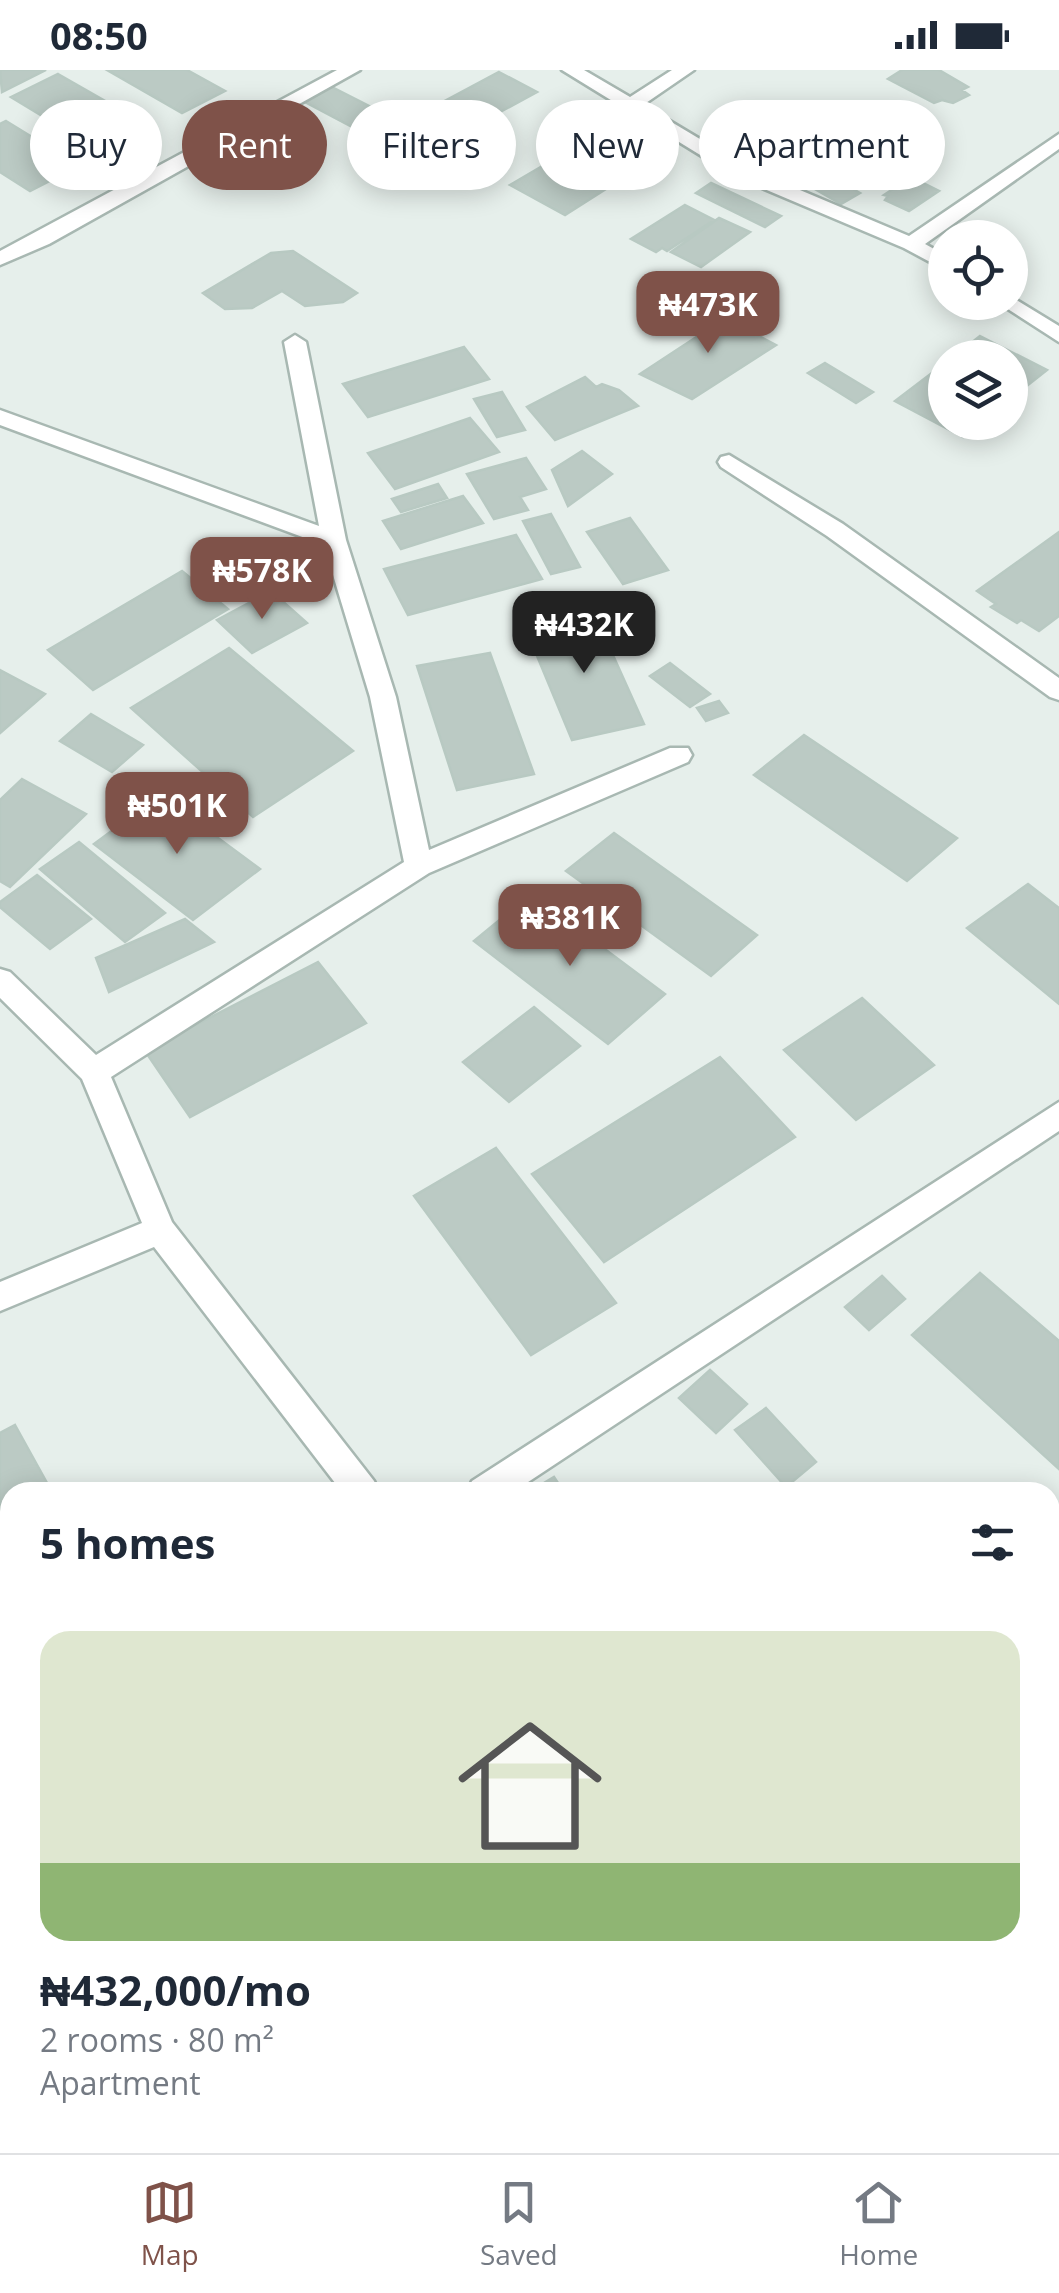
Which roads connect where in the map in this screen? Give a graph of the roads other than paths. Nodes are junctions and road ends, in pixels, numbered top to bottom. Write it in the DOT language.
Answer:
graph roads {
  1 [pos="351,70"];
  2 [pos="571,70"];
  3 [pos="685,70"];
  4 [pos="625,100"];
  5 [pos="638,100"];
  6 [pos="679,133"];
  7 [pos="1059,140"];
  8 [pos="911,244"];
  9 [pos="928,254"];
  10 [pos="0,259"];
  11 [pos="1028,315"];
  12 [pos="1059,335"];
  13 [pos="295,342"];
  14 [pos="0,416"];
  15 [pos="729,462"];
  16 [pos="334,540"];
  17 [pos="1059,691"];
  18 [pos="679,755"];
  19 [pos="418,866"];
  20 [pos="0,980"];
  21 [pos="94,1072"];
  22 [pos="1059,1115"];
  23 [pos="160,1230"];
  24 [pos="0,1297"];
  25 [pos="354,1482"];
  26 [pos="499,1482"];
  1 -- 10 [label="street"];
  2 -- 4 [label="street"];
  3 -- 5 [label="street"];
  6 -- 8 [label="street"];
  7 -- 8 [label="street"];
  8 -- 9 [label="street"];
  11 -- 12 [label="street"];
  13 -- 16 [label="street"];
  14 -- 16 [label="street"];
  15 -- 17 [label="street"];
  16 -- 19 [label="street"];
  18 -- 19 [label="street"];
  19 -- 21 [label="street"];
  20 -- 21 [label="street"];
  21 -- 23 [label="street"];
  22 -- 26 [label="street"];
  23 -- 24 [label="street"];
  23 -- 25 [label="street"];
}
